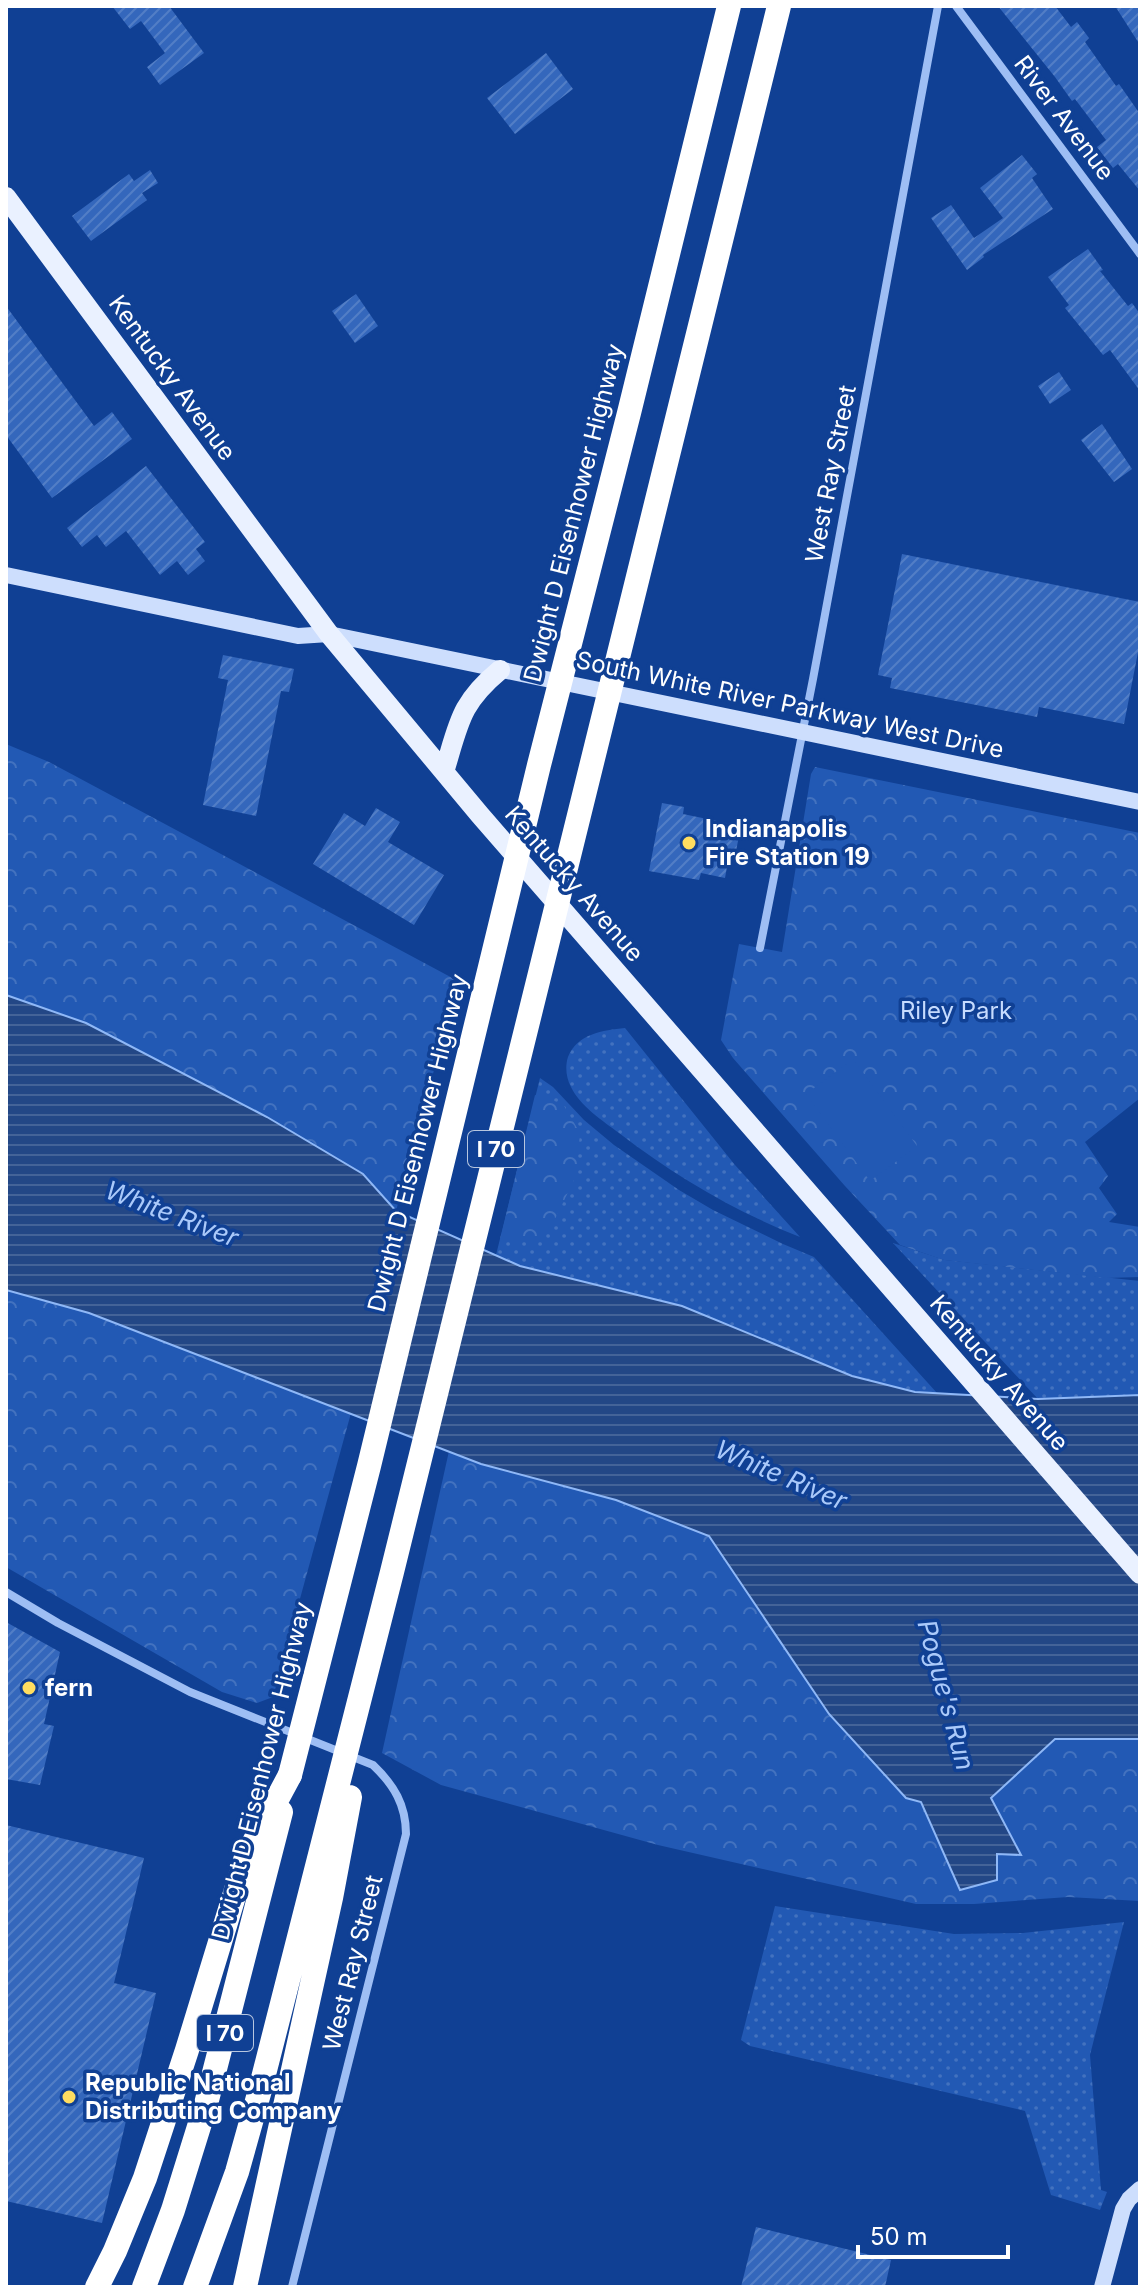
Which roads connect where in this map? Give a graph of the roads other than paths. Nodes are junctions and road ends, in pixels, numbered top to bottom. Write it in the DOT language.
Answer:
graph roads {
  1 [pos="729,6"];
  2 [pos="779,6"];
  3 [pos="938,6"];
  4 [pos="956,6"];
  5 [pos="6,197"];
  6 [pos="1140,254"];
  7 [pos="6,575"];
  8 [pos="329,634"];
  9 [pos="500,670"];
  10 [pos="803,732"];
  11 [pos="444,772"];
  12 [pos="1140,802"];
  13 [pos="760,948"];
  14 [pos="392,1572"];
  15 [pos="1140,1574"];
  16 [pos="6,1592"];
  17 [pos="290,1775"];
  18 [pos="1140,2189"];
  19 [pos="97,2287"];
  20 [pos="144,2287"];
  21 [pos="195,2287"];
  22 [pos="245,2287"];
  23 [pos="292,2287"];
  24 [pos="1102,2287"];
  1 -- 17 [label="highway, Dwight D Eisenhower Highway / I 70, bridge"];
  2 -- 14 [label="highway, I 70, bridge"];
  3 -- 10 [label="street, West Ray Street"];
  4 -- 6 [label="street, River Avenue"];
  5 -- 8 [label="main road, Kentucky Avenue"];
  7 -- 8 [label="street, South White River Parkway West Drive"];
  8 -- 9 [label="street, South White River Parkway West Drive"];
  8 -- 11 [label="main road, Kentucky Avenue"];
  9 -- 10 [label="street, South White River Parkway West Drive"];
  9 -- 11 [label="main road"];
  10 -- 12 [label="street, South White River Parkway West Drive"];
  10 -- 13 [label="street, West Ray Street"];
  11 -- 15 [label="main road, Kentucky Avenue"];
  14 -- 21 [label="highway, I 70, bridge"];
  14 -- 22 [label="highway, bridge"];
  16 -- 23 [label="street, West Ray Street"];
  17 -- 19 [label="highway"];
  17 -- 20 [label="highway, Dwight D Eisenhower Highway / I 70"];
  18 -- 24 [label="street"];
}
